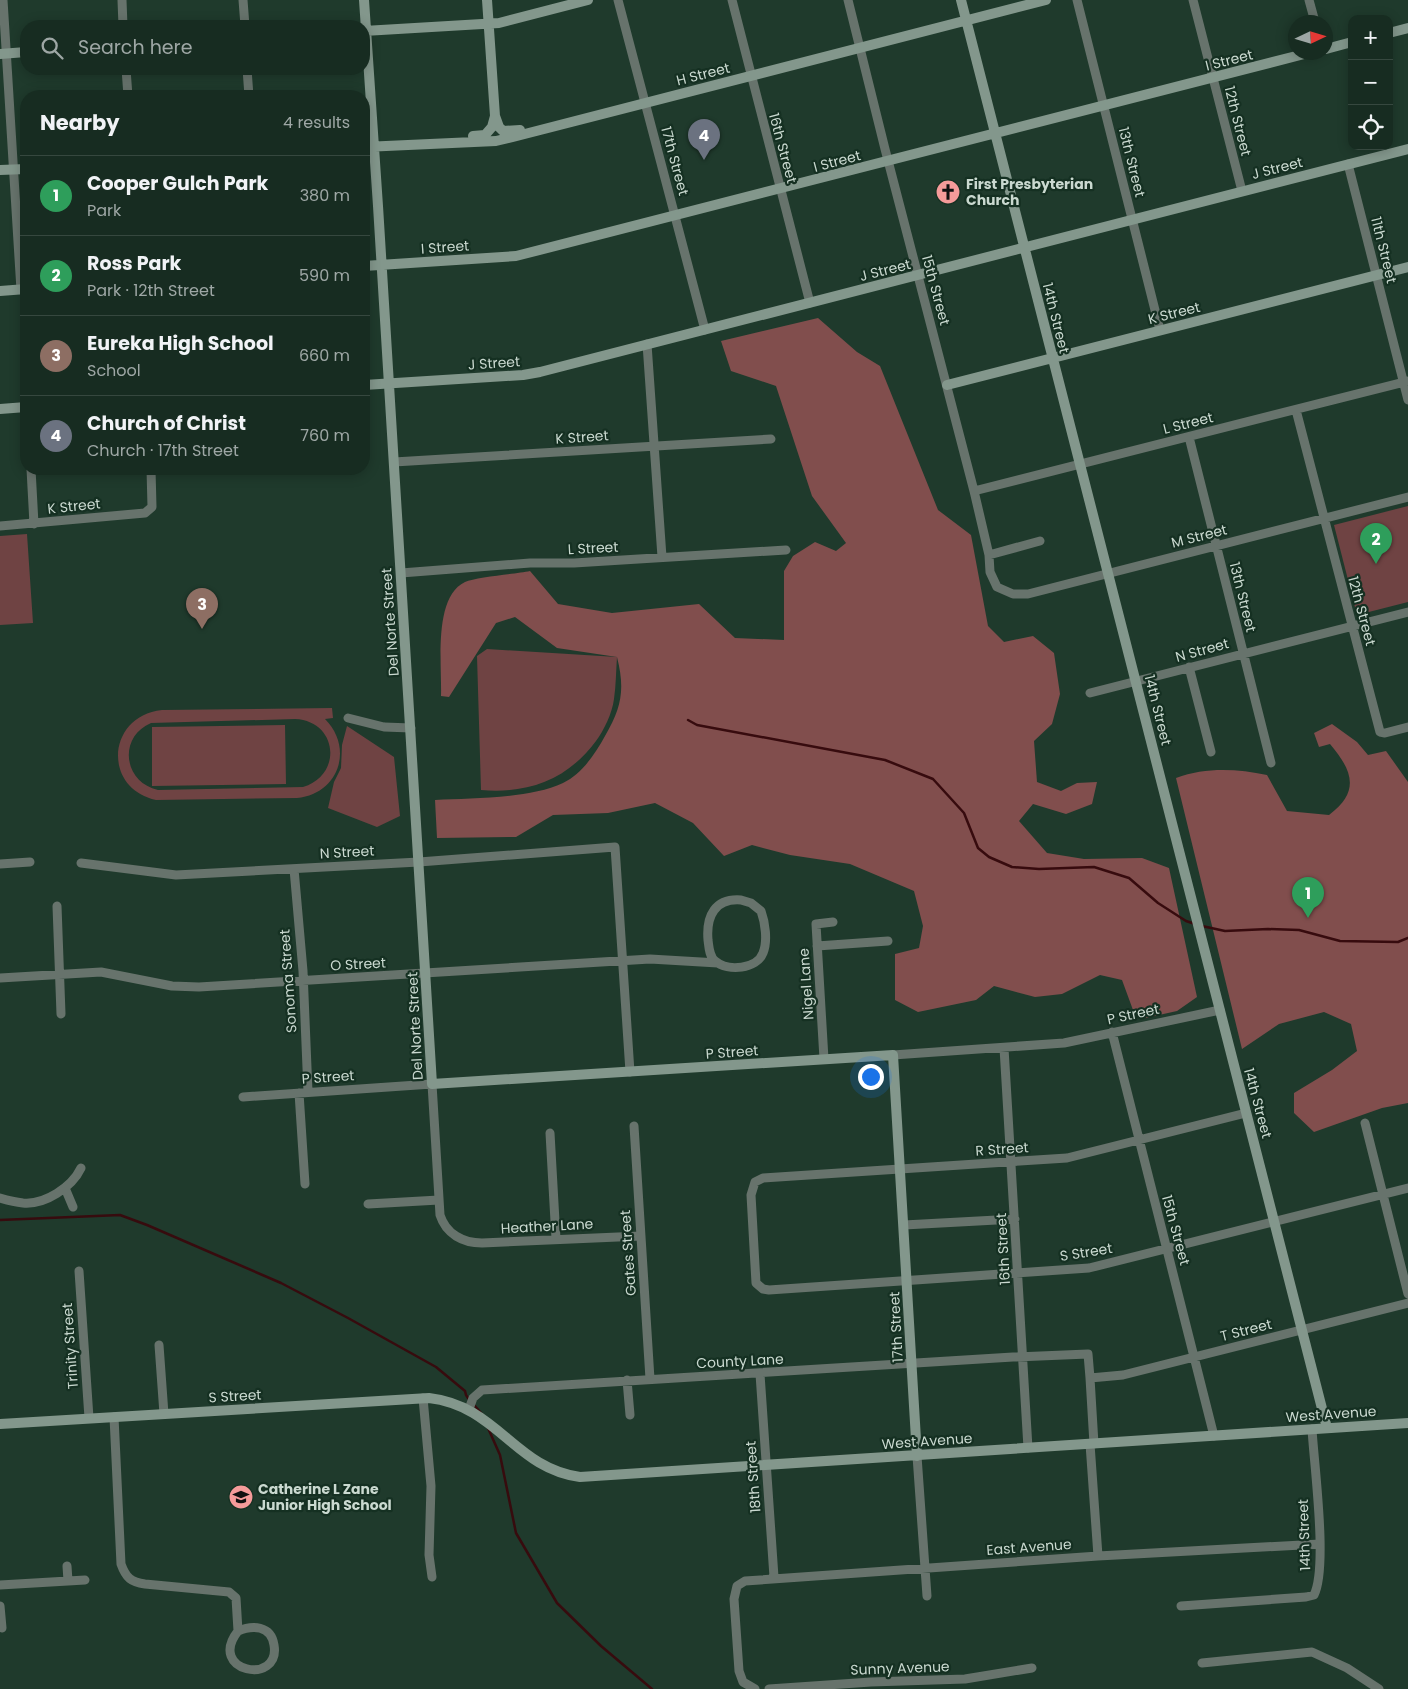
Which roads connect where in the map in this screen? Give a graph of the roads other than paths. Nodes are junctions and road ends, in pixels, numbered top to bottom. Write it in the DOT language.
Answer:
graph roads {
  1 [pos="3,0"];
  2 [pos="122,0"];
  3 [pos="243,0"];
  4 [pos="364,0"];
  5 [pos="487,0"];
  6 [pos="588,0"];
  7 [pos="618,0"];
  8 [pos="732,0"];
  9 [pos="848,0"];
  10 [pos="962,0"];
  11 [pos="1046,0"];
  12 [pos="1077,0"];
  13 [pos="1193,0"];
  14 [pos="1309,0"];
  15 [pos="1312,15"];
  16 [pos="123,20"];
  17 [pos="245,20"];
  18 [pos="365,20"];
  19 [pos="967,20"];
  20 [pos="489,24"];
  21 [pos="1408,28"];
  22 [pos="370,31"];
  23 [pos="1393,32"];
  24 [pos="1348,43"];
  25 [pos="860,47"];
  26 [pos="1333,47"];
  27 [pos="20,53"];
  28 [pos="3,54"];
  29 [pos="1288,58"];
  30 [pos="126,75"];
  31 [pos="247,75"];
  32 [pos="367,75"];
  33 [pos="751,77"];
  34 [pos="1213,78"];
  35 [pos="128,90"];
  36 [pos="249,90"];
  37 [pos="367,90"];
  38 [pos="646,103"];
  39 [pos="1103,106"];
  40 [pos="495,116"];
  41 [pos="558,125"];
  42 [pos="997,133"];
  43 [pos="444,142"];
  44 [pos="370,147"];
  45 [pos="1408,149"];
  46 [pos="370,156"];
  47 [pos="888,162"];
  48 [pos="1348,164"];
  49 [pos="20,169"];
  50 [pos="0,170"];
  51 [pos="13,170"];
  52 [pos="780,190"];
  53 [pos="1242,191"];
  54 [pos="674,216"];
  55 [pos="1132,220"];
  56 [pos="20,246"];
  57 [pos="1024,247"];
  58 [pos="382,265"];
  59 [pos="370,266"];
  60 [pos="1408,267"];
  61 [pos="1376,275"];
  62 [pos="918,276"];
  63 [pos="20,290"];
  64 [pos="0,291"];
  65 [pos="810,302"];
  66 [pos="705,330"];
  67 [pos="1160,330"];
  68 [pos="647,344"];
  69 [pos="1052,357"];
  70 [pos="1406,382"];
  71 [pos="390,383"];
  72 [pos="370,385"];
  73 [pos="947,386"];
  74 [pos="1408,400"];
  75 [pos="20,407"];
  76 [pos="0,409"];
  77 [pos="1296,410"];
  78 [pos="1189,437"];
  79 [pos="771,439"];
  80 [pos="655,446"];
  81 [pos="394,462"];
  82 [pos="1080,465"];
  83 [pos="31,475"];
  84 [pos="151,475"];
  85 [pos="974,492"];
  86 [pos="1408,497"];
  87 [pos="1323,518"];
  88 [pos="34,524"];
  89 [pos="0,526"];
  90 [pos="1040,541"];
  91 [pos="1216,546"];
  92 [pos="786,550"];
  93 [pos="990,555"];
  94 [pos="662,557"];
  95 [pos="401,573"];
  96 [pos="1108,574"];
  97 [pos="997,586"];
  98 [pos="1408,612"];
  99 [pos="1352,625"];
  100 [pos="1243,654"];
  101 [pos="1189,667"];
  102 [pos="1136,682"];
  103 [pos="1090,694"];
  104 [pos="348,718"];
  105 [pos="1408,727"];
  106 [pos="411,728"];
  107 [pos="1211,752"];
  108 [pos="1271,763"];
  109 [pos="30,862"];
  110 [pos="419,862"];
  111 [pos="81,863"];
  112 [pos="0,864"];
  113 [pos="294,868"];
  114 [pos="57,906"];
  115 [pos="833,922"];
  116 [pos="888,941"];
  117 [pos="817,946"];
  118 [pos="624,961"];
  119 [pos="718,963"];
  120 [pos="61,974"];
  121 [pos="426,974"];
  122 [pos="0,978"];
  123 [pos="304,980"];
  124 [pos="1220,1010"];
  125 [pos="61,1014"];
  126 [pos="1112,1032"];
  127 [pos="1004,1048"];
  128 [pos="893,1055"];
  129 [pos="824,1059"];
  130 [pos="630,1072"];
  131 [pos="432,1084"];
  132 [pos="304,1092"];
  133 [pos="243,1097"];
  134 [pos="1246,1114"];
  135 [pos="1365,1123"];
  136 [pos="634,1126"];
  137 [pos="550,1133"];
  138 [pos="1138,1142"];
  139 [pos="1010,1163"];
  140 [pos="81,1168"];
  141 [pos="900,1170"];
  142 [pos="305,1184"];
  143 [pos="65,1188"];
  144 [pos="1408,1188"];
  145 [pos="1384,1194"];
  146 [pos="0,1198"];
  147 [pos="439,1200"];
  148 [pos="368,1204"];
  149 [pos="73,1207"];
  150 [pos="1015,1219"];
  151 [pos="1275,1222"];
  152 [pos="904,1225"];
  153 [pos="457,1236"];
  154 [pos="641,1236"];
  155 [pos="556,1239"];
  156 [pos="1167,1249"];
  157 [pos="79,1271"];
  158 [pos="1018,1274"];
  159 [pos="907,1282"];
  160 [pos="760,1287"];
  161 [pos="1408,1294"];
  162 [pos="1408,1303"];
  163 [pos="1302,1330"];
  164 [pos="159,1345"];
  165 [pos="1023,1356"];
  166 [pos="1194,1358"];
  167 [pos="912,1363"];
  168 [pos="760,1374"];
  169 [pos="1090,1378"];
  170 [pos="650,1379"];
  171 [pos="627,1380"];
  172 [pos="423,1398"];
  173 [pos="469,1409"];
  174 [pos="164,1414"];
  175 [pos="630,1415"];
  176 [pos="114,1417"];
  177 [pos="89,1418"];
  178 [pos="1408,1423"];
  179 [pos="0,1424"];
  180 [pos="1327,1428"];
  181 [pos="1312,1429"];
  182 [pos="1214,1436"];
  183 [pos="1092,1444"];
  184 [pos="1028,1448"];
  185 [pos="917,1456"];
  186 [pos="766,1466"];
  187 [pos="1320,1544"];
  188 [pos="1098,1556"];
  189 [pos="67,1566"];
  190 [pos="925,1568"];
  191 [pos="432,1577"];
  192 [pos="774,1577"];
  193 [pos="85,1580"];
  194 [pos="68,1581"];
  195 [pos="0,1585"];
  196 [pos="927,1596"];
  197 [pos="0,1606"];
  198 [pos="1181,1606"];
  199 [pos="2,1628"];
  200 [pos="238,1631"];
  201 [pos="1202,1664"];
  202 [pos="1032,1668"];
  203 [pos="751,1687"];
  204 [pos="769,1689"];
  205 [pos="1379,1689"];
  1 -- 28 [label="street"];
  2 -- 16 [label="street"];
  3 -- 17 [label="street"];
  4 -- 18 [label="street, Del Norte Street"];
  5 -- 20 [label="street"];
  6 -- 20 [label="street"];
  7 -- 38 [label="street, 17th Street"];
  8 -- 33 [label="street, 16th Street"];
  9 -- 25 [label="street, 15th Street"];
  10 -- 19 [label="street, 14th Street"];
  11 -- 19 [label="street, H Street"];
  12 -- 39 [label="street, 13th Street"];
  13 -- 34 [label="street, 12th Street"];
  14 -- 15 [label="street"];
  19 -- 25 [label="street, H Street"];
  19 -- 42 [label="street, 14th Street"];
  20 -- 22 [label="street"];
  20 -- 40 [label="street"];
  21 -- 23 [label="street"];
  24 -- 26 [label="street"];
  25 -- 33 [label="street, H Street"];
  25 -- 47 [label="street, 15th Street"];
  27 -- 28 [label="street"];
  28 -- 51 [label="street"];
  29 -- 34 [label="street, I Street"];
  30 -- 35 [label="street"];
  31 -- 36 [label="street"];
  32 -- 37 [label="street, Del Norte Street"];
  33 -- 38 [label="street, H Street"];
  33 -- 52 [label="street, 16th Street"];
  34 -- 39 [label="street, I Street"];
  34 -- 53 [label="street, 12th Street"];
  38 -- 41 [label="street, H Street"];
  38 -- 54 [label="street, 17th Street"];
  39 -- 42 [label="street, I Street"];
  39 -- 55 [label="street, 13th Street"];
  40 -- 41 [label="street"];
  40 -- 43 [label="street"];
  41 -- 43 [label="street, H Street"];
  42 -- 47 [label="street, I Street"];
  42 -- 57 [label="street, 14th Street"];
  43 -- 44 [label="street, H Street"];
  45 -- 48 [label="street, J Street"];
  46 -- 58 [label="street, Del Norte Street"];
  47 -- 52 [label="street, I Street"];
  47 -- 62 [label="street, 15th Street"];
  48 -- 53 [label="street, J Street"];
  48 -- 61 [label="street, 11th Street"];
  49 -- 51 [label="street"];
  50 -- 51 [label="street"];
  51 -- 56 [label="street"];
  52 -- 54 [label="street, I Street"];
  52 -- 65 [label="street, 16th Street"];
  53 -- 55 [label="street, J Street"];
  54 -- 58 [label="street, I Street"];
  54 -- 66 [label="street, 17th Street"];
  55 -- 57 [label="street, J Street"];
  55 -- 67 [label="street, 13th Street"];
  57 -- 62 [label="street, J Street"];
  57 -- 69 [label="street, 14th Street"];
  58 -- 59 [label="street, I Street"];
  58 -- 71 [label="street, Del Norte Street"];
  60 -- 61 [label="street, K Street"];
  61 -- 67 [label="street, K Street"];
  61 -- 70 [label="street, 11th Street"];
  62 -- 65 [label="street, J Street"];
  62 -- 73 [label="street, 15th Street"];
  63 -- 64 [label="street"];
  65 -- 66 [label="street, J Street"];
  66 -- 68 [label="street, J Street"];
  67 -- 69 [label="street, K Street"];
  68 -- 71 [label="street, J Street"];
  68 -- 80 [label="street"];
  69 -- 73 [label="street, K Street"];
  69 -- 82 [label="street, 14th Street"];
  70 -- 74 [label="street, 11th Street"];
  70 -- 77 [label="street, L Street"];
  71 -- 72 [label="street, J Street"];
  71 -- 81 [label="street, Del Norte Street"];
  73 -- 85 [label="street, 15th Street"];
  75 -- 76 [label="street"];
  77 -- 78 [label="street, L Street"];
  77 -- 87 [label="street, 12th Street"];
  78 -- 82 [label="street, L Street"];
  78 -- 91 [label="street, 13th Street"];
  79 -- 80 [label="street, K Street"];
  80 -- 81 [label="street, K Street"];
  80 -- 94 [label="street"];
  81 -- 95 [label="street, Del Norte Street"];
  82 -- 85 [label="street, L Street"];
  82 -- 96 [label="street, 14th Street"];
  83 -- 88 [label="street"];
  84 -- 88 [label="street, K Street"];
  85 -- 93 [label="street, 15th Street"];
  86 -- 87 [label="street, M Street"];
  87 -- 91 [label="street, M Street"];
  87 -- 99 [label="street, 12th Street"];
  88 -- 89 [label="street, K Street"];
  90 -- 93 [label="street"];
  91 -- 96 [label="street, M Street"];
  91 -- 100 [label="street, 13th Street"];
  92 -- 94 [label="street, L Street"];
  93 -- 97 [label="street, 15th Street"];
  94 -- 95 [label="street, L Street"];
  95 -- 106 [label="street, Del Norte Street"];
  96 -- 97 [label="street, M Street"];
  96 -- 102 [label="street, 14th Street"];
  98 -- 99 [label="street, N Street"];
  99 -- 100 [label="street, N Street"];
  99 -- 105 [label="street, 12th Street"];
  100 -- 101 [label="street, N Street"];
  100 -- 108 [label="street, 13th Street"];
  101 -- 102 [label="street, N Street"];
  101 -- 107 [label="street"];
  102 -- 103 [label="street, N Street"];
  102 -- 124 [label="street, 14th Street"];
  104 -- 106 [label="street"];
  106 -- 110 [label="street, Del Norte Street"];
  109 -- 112 [label="street"];
  110 -- 113 [label="street, N Street"];
  110 -- 118 [label="street, N Street"];
  110 -- 121 [label="street, Del Norte Street"];
  111 -- 113 [label="street, N Street"];
  113 -- 123 [label="street, Sonoma Street"];
  114 -- 120 [label="street"];
  115 -- 117 [label="street, Nigel Lane"];
  116 -- 117 [label="street"];
  117 -- 129 [label="street, Nigel Lane"];
  118 -- 119 [label="street, O Street"];
  118 -- 121 [label="street, O Street"];
  118 -- 130 [label="street"];
  119 -- 119 [label="street"];
  120 -- 122 [label="street, O Street"];
  120 -- 123 [label="street, O Street"];
  120 -- 125 [label="street"];
  121 -- 123 [label="street, O Street"];
  121 -- 131 [label="street, Del Norte Street"];
  123 -- 132 [label="street, Sonoma Street"];
  124 -- 126 [label="street, P Street"];
  124 -- 134 [label="street, 14th Street"];
  126 -- 127 [label="street, P Street"];
  126 -- 138 [label="street, 15th Street"];
  127 -- 128 [label="street, P Street"];
  127 -- 139 [label="street, 16th Street"];
  128 -- 129 [label="street, P Street"];
  128 -- 141 [label="street, 17th Street"];
  129 -- 130 [label="street, P Street"];
  130 -- 131 [label="street, P Street"];
  131 -- 132 [label="street, P Street"];
  131 -- 147 [label="street, Del Norte Street"];
  132 -- 133 [label="street, P Street"];
  132 -- 142 [label="street, Sonoma Street"];
  134 -- 138 [label="street, R Street"];
  134 -- 151 [label="street, 14th Street"];
  135 -- 145 [label="street"];
  136 -- 154 [label="street, Gates Street"];
  137 -- 155 [label="street"];
  138 -- 139 [label="street, R Street"];
  138 -- 156 [label="street, 15th Street"];
  139 -- 141 [label="street, R Street"];
  139 -- 150 [label="street, 16th Street"];
  140 -- 143 [label="street"];
  141 -- 152 [label="street, 17th Street"];
  141 -- 160 [label="street, R Street"];
  143 -- 146 [label="street"];
  143 -- 149 [label="street"];
  144 -- 145 [label="street, S Street"];
  145 -- 151 [label="street, S Street"];
  145 -- 161 [label="street"];
  147 -- 148 [label="street"];
  147 -- 153 [label="street, Del Norte Street"];
  150 -- 152 [label="street"];
  150 -- 158 [label="street, 16th Street"];
  151 -- 156 [label="street, S Street"];
  151 -- 163 [label="street, 14th Street"];
  152 -- 159 [label="street, 17th Street"];
  153 -- 155 [label="street, Heather Lane"];
  154 -- 155 [label="street, Heather Lane"];
  154 -- 170 [label="street, Gates Street"];
  156 -- 158 [label="street, S Street"];
  156 -- 166 [label="street, 15th Street"];
  157 -- 177 [label="street, Trinity Street"];
  158 -- 159 [label="street, S Street"];
  158 -- 165 [label="street, 16th Street"];
  159 -- 160 [label="street, S Street"];
  159 -- 167 [label="street, 17th Street"];
  162 -- 163 [label="street, T Street"];
  163 -- 166 [label="street, T Street"];
  163 -- 180 [label="street, 14th Street"];
  164 -- 174 [label="street"];
  165 -- 167 [label="street, County Lane"];
  165 -- 169 [label="street"];
  165 -- 184 [label="street, 16th Street"];
  166 -- 169 [label="street, T Street"];
  166 -- 182 [label="street, 15th Street"];
  167 -- 168 [label="street, County Lane"];
  167 -- 185 [label="street, 17th Street"];
  168 -- 170 [label="street, County Lane"];
  168 -- 186 [label="street, 18th Street"];
  169 -- 183 [label="street"];
  170 -- 171 [label="street, County Lane"];
  171 -- 173 [label="street, County Lane"];
  171 -- 175 [label="street"];
  172 -- 173 [label="street, S Street"];
  172 -- 174 [label="street, S Street"];
  172 -- 191 [label="street"];
  173 -- 186 [label="street, West Avenue"];
  174 -- 176 [label="street, S Street"];
  176 -- 177 [label="street, S Street"];
  176 -- 200 [label="street"];
  177 -- 179 [label="street, S Street"];
  178 -- 180 [label="street, West Avenue"];
  180 -- 181 [label="street, West Avenue"];
  181 -- 182 [label="street, West Avenue"];
  181 -- 187 [label="street, 14th Street"];
  182 -- 183 [label="street, West Avenue"];
  183 -- 184 [label="street, West Avenue"];
  183 -- 188 [label="street"];
  184 -- 185 [label="street, West Avenue"];
  185 -- 186 [label="street, West Avenue"];
  185 -- 190 [label="street, 17th Street"];
  186 -- 192 [label="street, 18th Street"];
  187 -- 188 [label="street, East Avenue"];
  187 -- 198 [label="street, 14th Street"];
  188 -- 190 [label="street, East Avenue"];
  189 -- 194 [label="street"];
  190 -- 192 [label="street, East Avenue"];
  190 -- 196 [label="street, 17th Street"];
  192 -- 203 [label="street, East Avenue"];
  193 -- 194 [label="street"];
  194 -- 195 [label="street"];
  197 -- 199 [label="street"];
  200 -- 200 [label="street"];
  201 -- 205 [label="street"];
  202 -- 204 [label="street, Sunny Avenue"];
}
